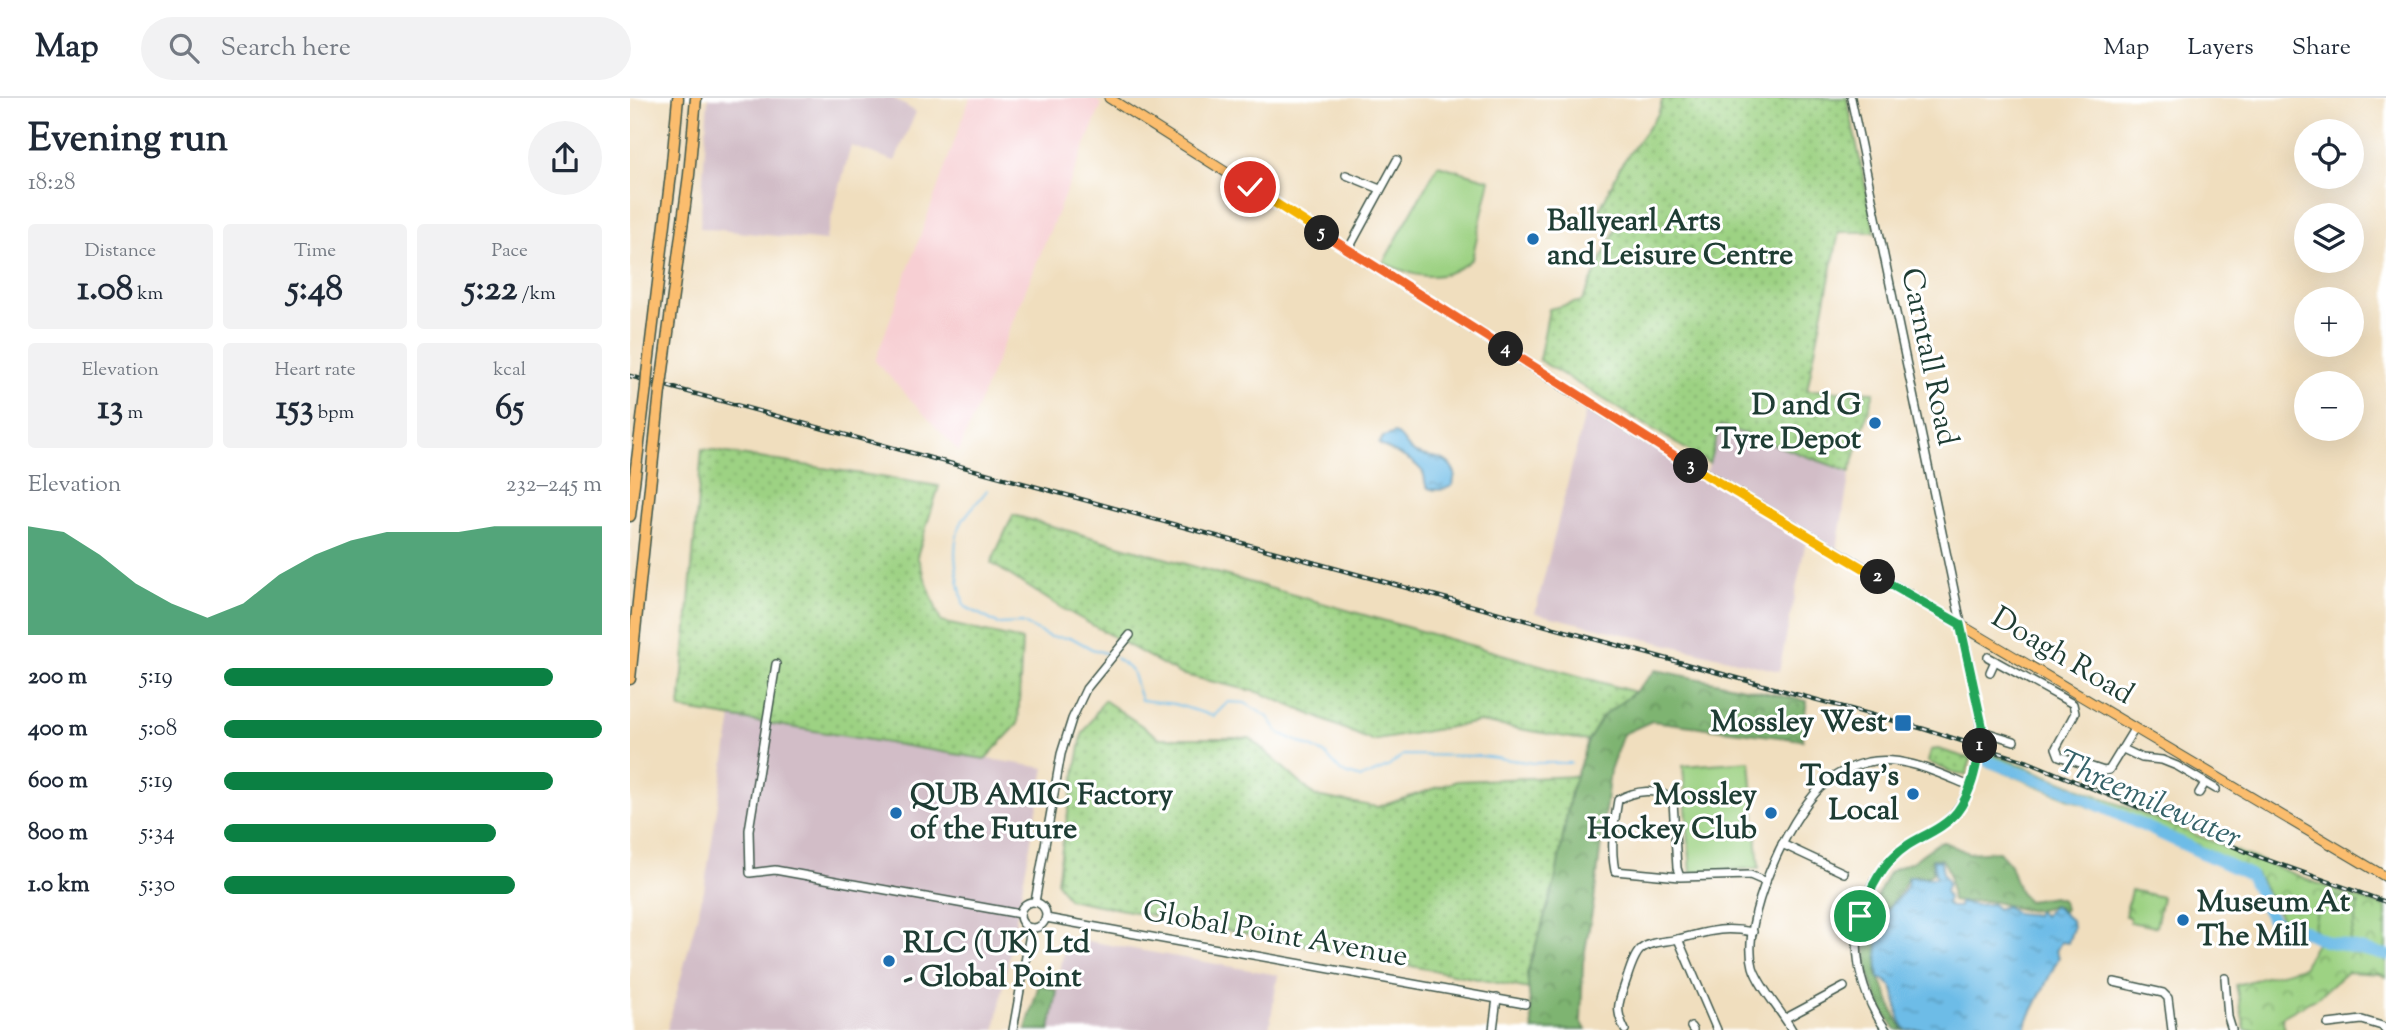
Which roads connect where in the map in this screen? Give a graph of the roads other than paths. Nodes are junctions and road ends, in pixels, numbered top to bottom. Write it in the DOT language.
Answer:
graph roads {
  1 [pos="678,98"];
  2 [pos="696,98"];
  3 [pos="1109,98"];
  4 [pos="1851,98"];
  5 [pos="1397,160"];
  6 [pos="1346,174"];
  7 [pos="1380,189"];
  8 [pos="1348,250"];
  9 [pos="630,516"];
  10 [pos="1960,624"];
  11 [pos="1130,635"];
  12 [pos="776,664"];
  13 [pos="1990,672"];
  14 [pos="630,679"];
  15 [pos="2134,729"];
  16 [pos="1982,734"];
  17 [pos="2014,741"];
  18 [pos="2123,749"];
  19 [pos="2205,783"];
  20 [pos="1970,786"];
  21 [pos="2216,789"];
  22 [pos="2199,793"];
  23 [pos="1782,844"];
  24 [pos="1844,873"];
  25 [pos="1680,877"];
  26 [pos="2386,877"];
  27 [pos="1766,882"];
  28 [pos="1035,902"];
  29 [pos="1020,914"];
  30 [pos="1046,918"];
  31 [pos="1031,928"];
  32 [pos="1753,932"];
  33 [pos="1678,939"];
  34 [pos="2225,978"];
  35 [pos="2114,982"];
  36 [pos="1844,987"];
  37 [pos="1497,998"];
  38 [pos="1525,1004"];
  39 [pos="1786,1018"];
  40 [pos="2334,1026"];
  41 [pos="1013,1030"];
  42 [pos="1493,1030"];
  43 [pos="1625,1030"];
  44 [pos="1717,1030"];
  45 [pos="1792,1030"];
  46 [pos="1886,1030"];
  47 [pos="2172,1030"];
  48 [pos="2232,1030"];
  49 [pos="2385,1030"];
  1 -- 9 [label="highway, bridge"];
  2 -- 14 [label="highway, bridge"];
  3 -- 8 [label="main road, Doagh Road"];
  4 -- 10 [label="street, Carntall Road"];
  5 -- 7 [label="street"];
  6 -- 7 [label="street"];
  7 -- 8 [label="street"];
  8 -- 10 [label="main road, Doagh Road"];
  10 -- 15 [label="main road, Doagh Road"];
  10 -- 16 [label="street, Carntall Road"];
  11 -- 28 [label="street"];
  12 -- 29 [label="street"];
  13 -- 18 [label="street"];
  15 -- 18 [label="street"];
  15 -- 26 [label="main road, Doagh Road"];
  16 -- 17 [label="street"];
  16 -- 20 [label="street, bridge"];
  18 -- 19 [label="street"];
  19 -- 21 [label="street"];
  19 -- 22 [label="street"];
  20 -- 23 [label="street"];
  20 -- 46 [label="street"];
  23 -- 24 [label="street"];
  23 -- 27 [label="street"];
  25 -- 25 [label="street"];
  25 -- 27 [label="street"];
  27 -- 32 [label="street"];
  28 -- 29 [label="street"];
  28 -- 30 [label="street"];
  29 -- 31 [label="street"];
  30 -- 31 [label="street"];
  30 -- 37 [label="street, Global Point Avenue"];
  31 -- 41 [label="street"];
  32 -- 33 [label="street"];
  32 -- 39 [label="street"];
  33 -- 43 [label="street"];
  33 -- 44 [label="street"];
  34 -- 48 [label="street"];
  35 -- 47 [label="street"];
  36 -- 39 [label="street"];
  37 -- 38 [label="street, Global Point Avenue"];
  37 -- 42 [label="street"];
  39 -- 45 [label="street"];
  40 -- 49 [label="street"];
}
